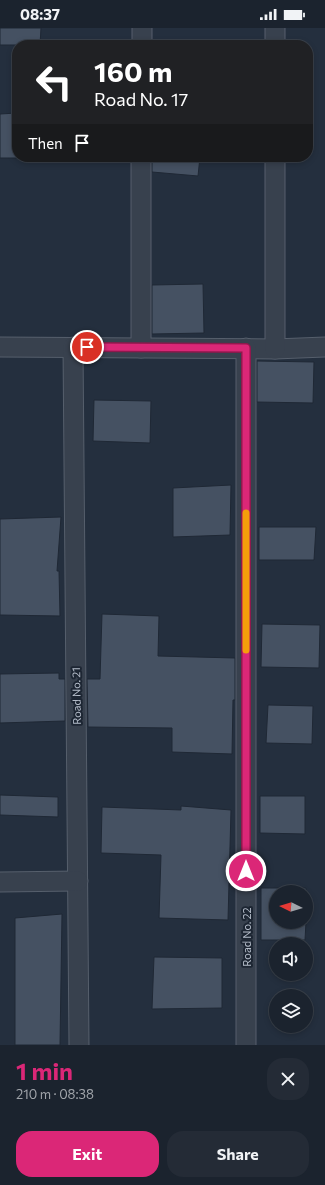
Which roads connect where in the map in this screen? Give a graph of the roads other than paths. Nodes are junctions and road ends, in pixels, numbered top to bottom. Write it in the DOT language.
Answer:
graph roads {
  1 [pos="142,28"];
  2 [pos="275,28"];
  3 [pos="142,40"];
  4 [pos="275,40"];
  5 [pos="141,162"];
  6 [pos="275,162"];
  7 [pos="0,347"];
  8 [pos="73,347"];
  9 [pos="325,347"];
  10 [pos="141,348"];
  11 [pos="246,348"];
  12 [pos="275,349"];
  13 [pos="78,881"];
  14 [pos="0,882"];
  15 [pos="79,1045"];
  16 [pos="246,1045"];
  1 -- 3 [label="street"];
  2 -- 4 [label="street"];
  5 -- 10 [label="street"];
  6 -- 12 [label="street"];
  7 -- 8 [label="street"];
  8 -- 10 [label="street"];
  8 -- 13 [label="street, Road No. 21"];
  9 -- 12 [label="street"];
  10 -- 11 [label="street"];
  11 -- 12 [label="street"];
  11 -- 16 [label="street, Road No. 22"];
  13 -- 14 [label="street"];
  13 -- 15 [label="street, Road No. 21"];
}
